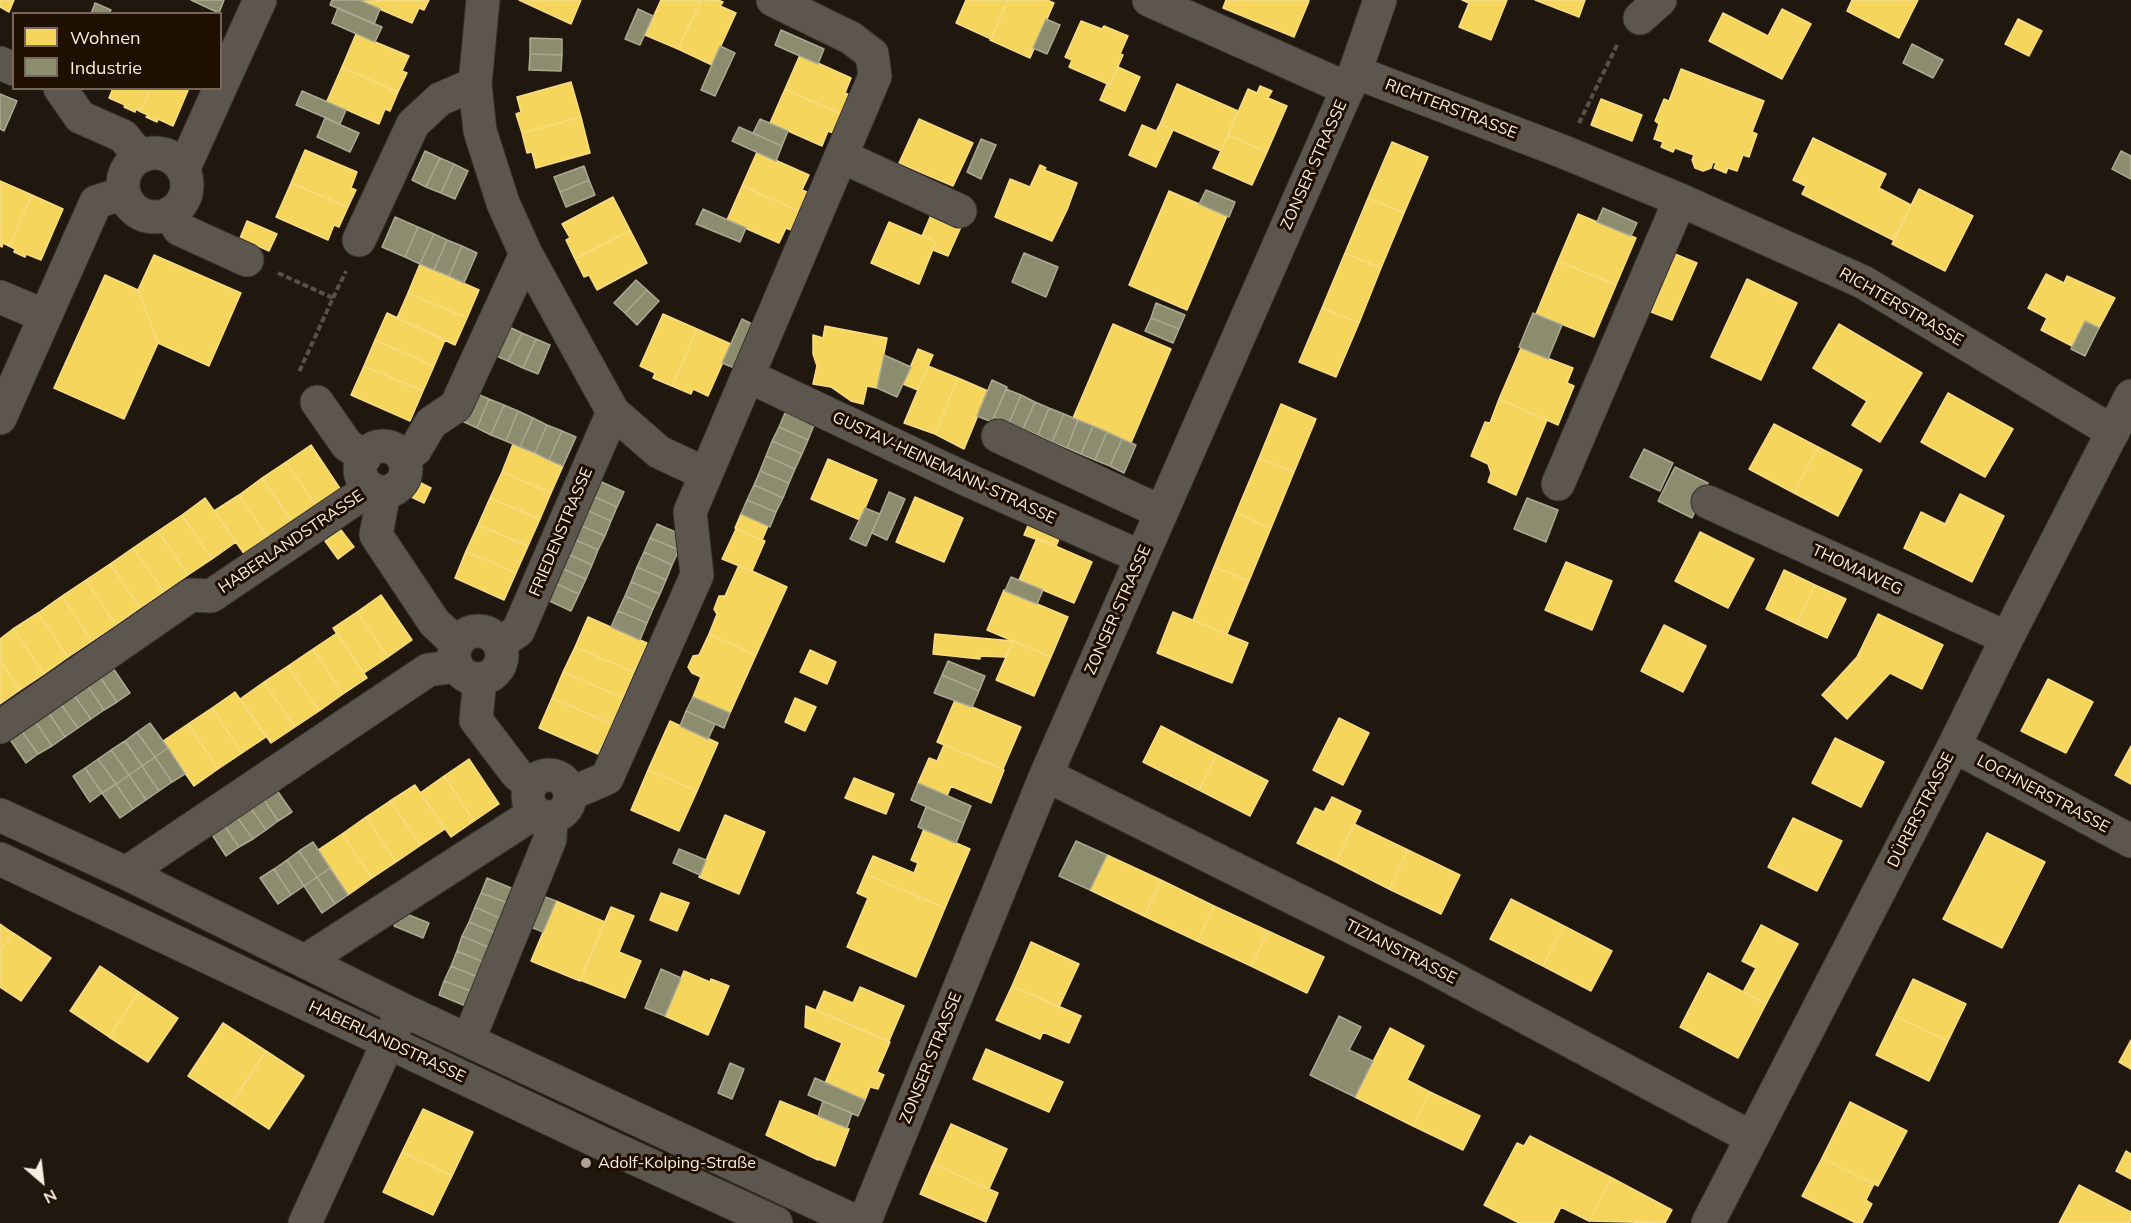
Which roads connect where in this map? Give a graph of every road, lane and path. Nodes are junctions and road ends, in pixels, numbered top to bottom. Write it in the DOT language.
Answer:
graph roads {
  1 [pos="259,0"];
  2 [pos="483,0"];
  3 [pos="773,0"];
  4 [pos="1149,0"];
  5 [pos="1380,0"];
  6 [pos="1650,9"];
  7 [pos="1352,80"];
  8 [pos="222,83"];
  9 [pos="475,84"];
  10 [pos="61,90"];
  11 [pos="219,90"];
  12 [pos="1564,152"];
  13 [pos="841,156"];
  14 [pos="140,157"];
  15 [pos="183,170"];
  16 [pos="124,193"];
  17 [pos="1680,200"];
  18 [pos="960,210"];
  19 [pos="170,213"];
  20 [pos="359,240"];
  21 [pos="526,254"];
  22 [pos="247,260"];
  23 [pos="0,297"];
  24 [pos="45,316"];
  25 [pos="748,376"];
  26 [pos="2131,396"];
  27 [pos="317,402"];
  28 [pos="613,412"];
  29 [pos="0,418"];
  30 [pos="2113,432"];
  31 [pos="998,436"];
  32 [pos="364,457"];
  33 [pos="403,458"];
  34 [pos="706,474"];
  35 [pos="1558,484"];
  36 [pos="377,490"];
  37 [pos="1708,502"];
  38 [pos="1161,513"];
  39 [pos="1141,557"];
  40 [pos="2007,638"];
  41 [pos="465,663"];
  42 [pos="0,727"];
  43 [pos="1954,746"];
  44 [pos="1046,775"];
  45 [pos="547,802"];
  46 [pos="0,815"];
  47 [pos="2131,842"];
  48 [pos="0,859"];
  49 [pos="126,873"];
  50 [pos="305,962"];
  51 [pos="403,1010"];
  52 [pos="469,1039"];
  53 [pos="387,1042"];
  54 [pos="1752,1138"];
  55 [pos="305,1223"];
  56 [pos="776,1223"];
  57 [pos="859,1223"];
  58 [pos="864,1223"];
  59 [pos="1708,1223"];
  1 -- 8 [label="street"];
  2 -- 9 [label="street"];
  3 -- 13 [label="street"];
  4 -- 7 [label="street, RICHTERSTRASSE"];
  5 -- 7 [label="street, ZONSER STRASSE"];
  6 -- 12 [label="path"];
  7 -- 12 [label="street, RICHTERSTRASSE"];
  7 -- 38 [label="street, ZONSER STRASSE"];
  9 -- 20 [label="street"];
  9 -- 21 [label="street"];
  10 -- 14 [label="street"];
  11 -- 15 [label="street"];
  12 -- 17 [label="street, RICHTERSTRASSE"];
  13 -- 18 [label="street"];
  13 -- 25 [label="street"];
  14 -- 15 [label="street"];
  14 -- 16 [label="street"];
  15 -- 19 [label="street"];
  16 -- 19 [label="street"];
  16 -- 24 [label="street"];
  17 -- 30 [label="street, RICHTERSTRASSE"];
  17 -- 35 [label="street"];
  19 -- 22 [label="street"];
  21 -- 28 [label="street"];
  21 -- 33 [label="street"];
  22 -- 27 [label="path"];
  23 -- 24 [label="street"];
  24 -- 29 [label="street"];
  25 -- 34 [label="street"];
  25 -- 39 [label="street, GUSTAV-HEINEMANN-STRASSE"];
  26 -- 30 [label="street, DÜRERSTRASSE"];
  27 -- 32 [label="street"];
  28 -- 34 [label="street"];
  28 -- 41 [label="street, FRIEDENSTRASSE"];
  30 -- 40 [label="street, DÜRERSTRASSE"];
  31 -- 38 [label="street"];
  32 -- 33 [label="street"];
  32 -- 36 [label="street"];
  33 -- 36 [label="street"];
  34 -- 45 [label="street"];
  36 -- 41 [label="street"];
  36 -- 42 [label="street, HABERLANDSTRASSE"];
  37 -- 40 [label="street, THOMAWEG"];
  38 -- 39 [label="street, ZONSER STRASSE"];
  39 -- 44 [label="street, ZONSER STRASSE"];
  40 -- 43 [label="street, DÜRERSTRASSE"];
  41 -- 45 [label="street"];
  41 -- 49 [label="street"];
  43 -- 47 [label="street, LOCHNERSTRASSE"];
  43 -- 54 [label="street, DÜRERSTRASSE"];
  44 -- 54 [label="street, TIZIANSTRASSE"];
  44 -- 58 [label="street, ZONSER STRASSE"];
  45 -- 50 [label="street"];
  45 -- 52 [label="street"];
  46 -- 49 [label="street"];
  48 -- 53 [label="street, HABERLANDSTRASSE"];
  49 -- 50 [label="street"];
  50 -- 51 [label="street"];
  51 -- 52 [label="street"];
  51 -- 53 [label="street"];
  52 -- 57 [label="street"];
  53 -- 55 [label="street"];
  53 -- 56 [label="street, HABERLANDSTRASSE"];
  54 -- 59 [label="street, DÜRERSTRASSE"];
}
